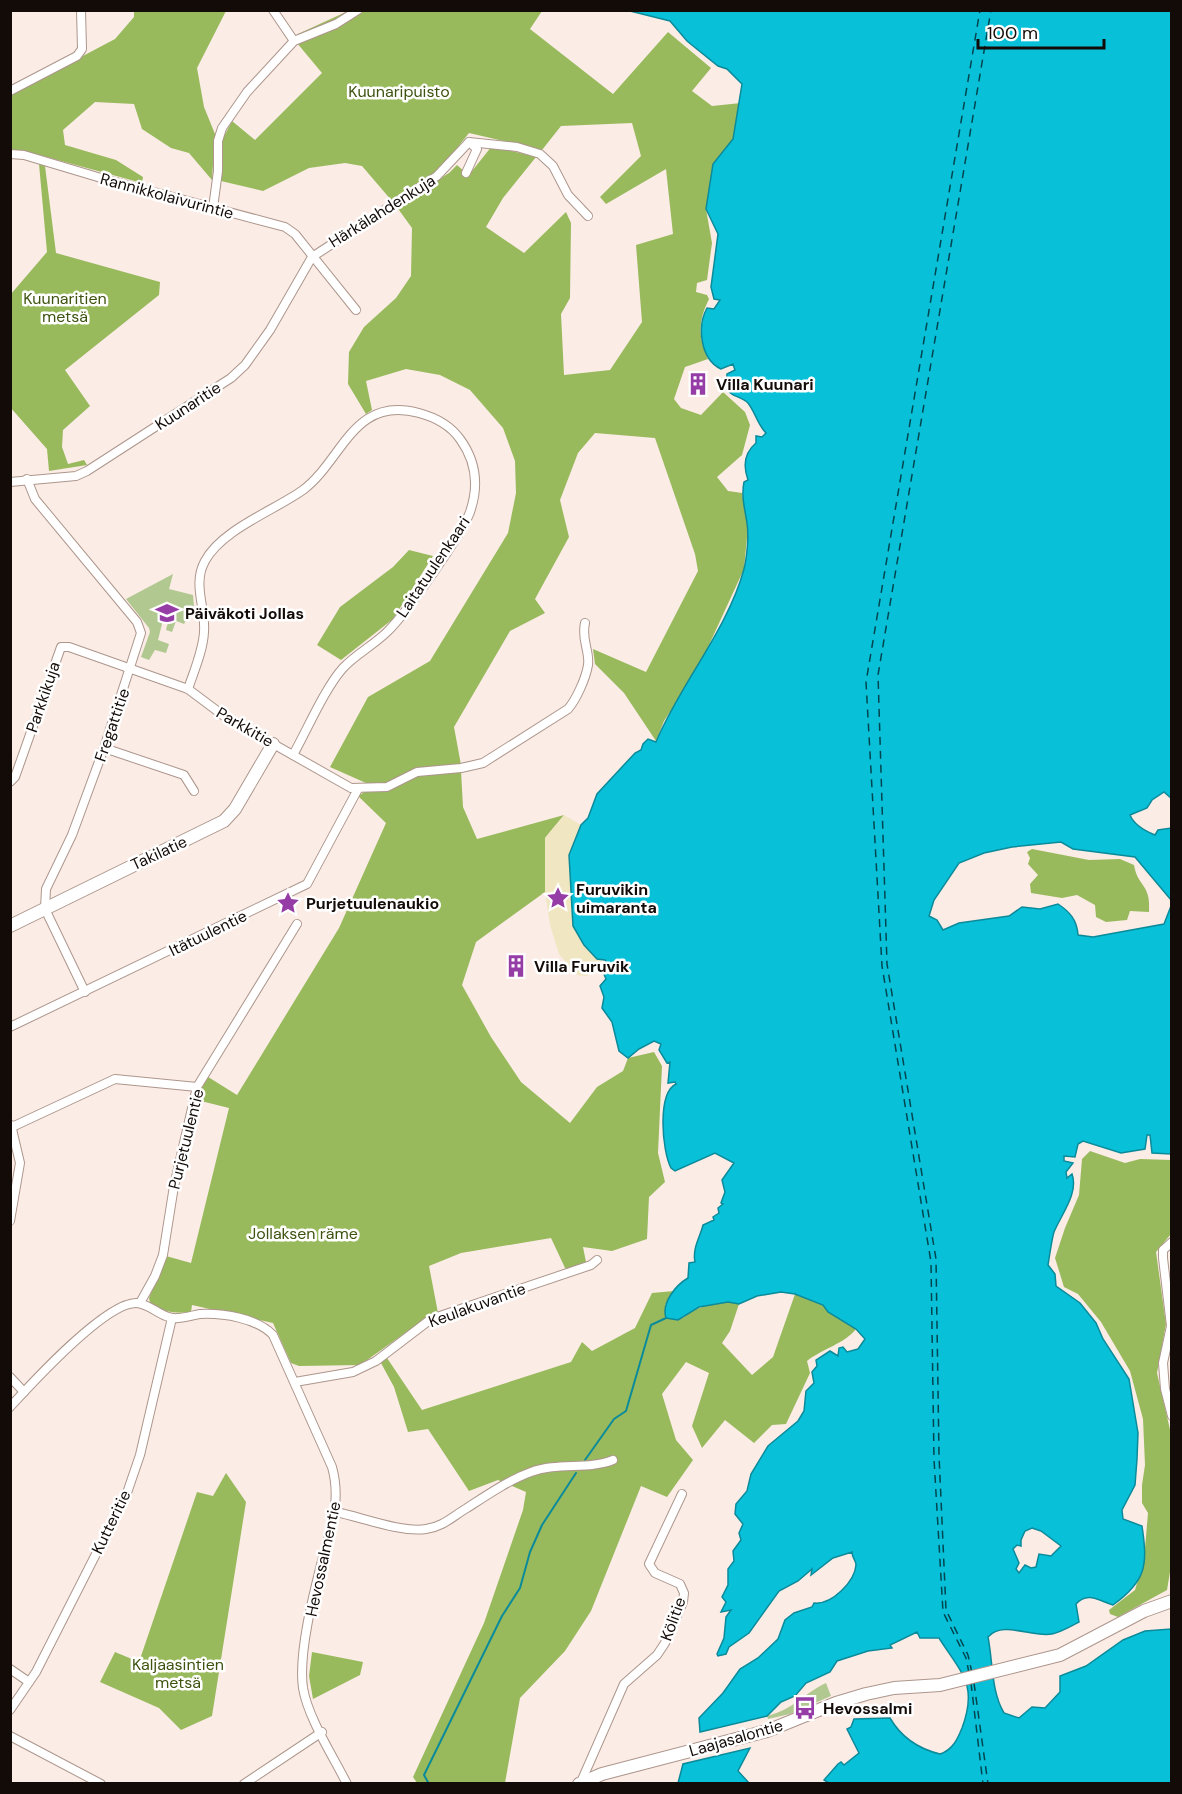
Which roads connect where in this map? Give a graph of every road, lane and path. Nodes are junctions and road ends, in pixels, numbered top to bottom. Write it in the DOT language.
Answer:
graph roads {
  1 [pos="81,10"];
  2 [pos="273,10"];
  3 [pos="358,10"];
  4 [pos="294,41"];
  5 [pos="10,91"];
  6 [pos="469,142"];
  7 [pos="10,154"];
  8 [pos="466,173"];
  9 [pos="213,207"];
  10 [pos="588,216"];
  11 [pos="312,257"];
  12 [pos="356,310"];
  13 [pos="27,479"];
  14 [pos="10,482"];
  15 [pos="585,623"];
  16 [pos="132,669"];
  17 [pos="188,688"];
  18 [pos="273,744"];
  19 [pos="104,748"];
  20 [pos="293,754"];
  21 [pos="10,782"];
  22 [pos="358,789"];
  23 [pos="194,791"];
  24 [pos="45,909"];
  25 [pos="297,924"];
  26 [pos="10,926"];
  27 [pos="84,992"];
  28 [pos="10,1027"];
  29 [pos="197,1087"];
  30 [pos="11,1126"];
  31 [pos="10,1221"];
  32 [pos="1172,1242"];
  33 [pos="597,1260"];
  34 [pos="140,1303"];
  35 [pos="172,1318"];
  36 [pos="10,1377"];
  37 [pos="295,1382"];
  38 [pos="24,1392"];
  39 [pos="10,1407"];
  40 [pos="1172,1416"];
  41 [pos="613,1460"];
  42 [pos="682,1494"];
  43 [pos="336,1512"];
  44 [pos="1168,1604"];
  45 [pos="10,1669"];
  46 [pos="29,1682"];
  47 [pos="10,1710"];
  48 [pos="322,1732"];
  49 [pos="10,1736"];
  50 [pos="580,1783"];
  51 [pos="100,1784"];
  52 [pos="244,1784"];
  53 [pos="347,1784"];
  1 -- 5 [label="street"];
  2 -- 4 [label="street"];
  3 -- 4 [label="street"];
  4 -- 9 [label="street"];
  6 -- 8 [label="street"];
  6 -- 10 [label="street"];
  6 -- 11 [label="street, Härkälahdenkuja"];
  7 -- 9 [label="street, Rannikkolaivurintie"];
  9 -- 11 [label="street, Rannikkolaivurintie"];
  11 -- 12 [label="street, Rannikkolaivurintie"];
  11 -- 13 [label="street, Kuunaritie"];
  13 -- 14 [label="street, Kuunaritie"];
  13 -- 16 [label="street, Fregattitie"];
  15 -- 22 [label="street"];
  16 -- 17 [label="street, Parkkitie"];
  16 -- 19 [label="street, Fregattitie"];
  16 -- 21 [label="street, Parkkikuja"];
  17 -- 18 [label="street, Parkkitie"];
  17 -- 20 [label="street, Laitatuulenkaari"];
  18 -- 20 [label="street, Parkkitie"];
  18 -- 24 [label="main road, Takilatie"];
  19 -- 23 [label="street"];
  19 -- 24 [label="street, Fregattitie"];
  20 -- 22 [label="street, Parkkitie"];
  22 -- 27 [label="street, Itätuulentie"];
  24 -- 26 [label="main road, Takilatie"];
  24 -- 27 [label="street"];
  25 -- 29 [label="street, Purjetuulentie"];
  27 -- 28 [label="street, Itätuulentie"];
  29 -- 30 [label="street"];
  29 -- 34 [label="street, Purjetuulentie"];
  30 -- 31 [label="street"];
  32 -- 40 [label="street"];
  33 -- 37 [label="street, Keulakuvantie"];
  34 -- 35 [label="street"];
  34 -- 38 [label="street"];
  35 -- 37 [label="street, Hevossalmentie"];
  35 -- 46 [label="street, Kutteritie"];
  36 -- 38 [label="street"];
  37 -- 43 [label="street, Hevossalmentie"];
  38 -- 39 [label="street"];
  41 -- 43 [label="street"];
  42 -- 50 [label="street, Kölitie"];
  43 -- 48 [label="street, Hevossalmentie"];
  44 -- 50 [label="main road, Laajasalontie"];
  45 -- 46 [label="street"];
  46 -- 47 [label="street, Kutteritie"];
  48 -- 52 [label="street"];
  48 -- 53 [label="street, Hevossalmentie"];
  49 -- 51 [label="street"];
}
